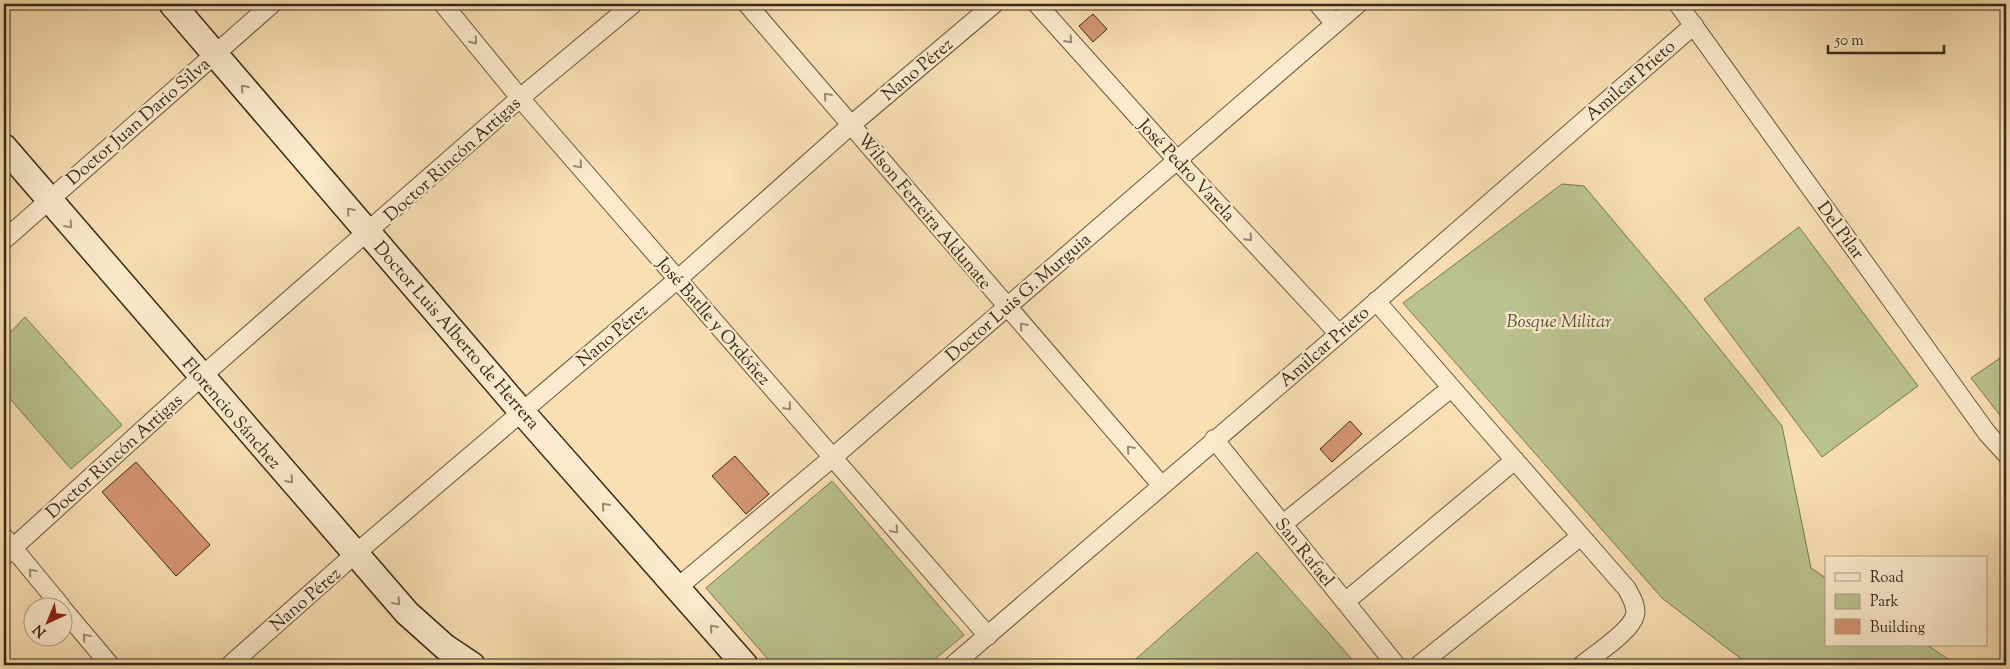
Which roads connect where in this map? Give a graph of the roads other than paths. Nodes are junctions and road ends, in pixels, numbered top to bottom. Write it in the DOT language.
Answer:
graph roads {
  1 [pos="172,4"];
  2 [pos="272,4"];
  3 [pos="443,4"];
  4 [pos="633,4"];
  5 [pos="747,4"];
  6 [pos="994,4"];
  7 [pos="1037,4"];
  8 [pos="1318,4"];
  9 [pos="1358,4"];
  10 [pos="1678,4"];
  11 [pos="1335,24"];
  12 [pos="1694,25"];
  13 [pos="215,54"];
  14 [pos="520,98"];
  15 [pos="852,125"];
  16 [pos="4,147"];
  17 [pos="1176,159"];
  18 [pos="48,200"];
  19 [pos="369,232"];
  20 [pos="4,240"];
  21 [pos="678,279"];
  22 [pos="1376,301"];
  23 [pos="1007,307"];
  24 [pos="1339,334"];
  25 [pos="201,377"];
  26 [pos="1451,388"];
  27 [pos="522,412"];
  28 [pos="1214,439"];
  29 [pos="2006,454"];
  30 [pos="832,458"];
  31 [pos="1515,460"];
  32 [pos="1162,486"];
  33 [pos="1283,524"];
  34 [pos="1581,536"];
  35 [pos="7,547"];
  36 [pos="355,554"];
  37 [pos="677,588"];
  38 [pos="52,596"];
  39 [pos="1345,602"];
  40 [pos="72,619"];
  41 [pos="988,636"];
  42 [pos="110,665"];
  43 [pos="230,665"];
  44 [pos="472,665"];
  45 [pos="745,665"];
  46 [pos="953,665"];
  47 [pos="1396,665"];
  48 [pos="1419,665"];
  49 [pos="1582,665"];
  1 -- 13 [label="street, Doctor Luis Alberto de Herrera"];
  2 -- 13 [label="street, Doctor Juan Dario Silva"];
  3 -- 14 [label="street, José Batlle y Ordóñez, one-way"];
  4 -- 14 [label="street, Doctor Rincón Artigas"];
  15 -- 5 [label="street, Wilson Ferreira Aldunate, one-way"];
  6 -- 15 [label="street, Nano Pérez"];
  7 -- 17 [label="street, José Pedro Varela, one-way"];
  8 -- 11 [label="street"];
  9 -- 11 [label="street, Doctor Luis G. Murguia"];
  10 -- 12 [label="street, Del Pilar"];
  11 -- 17 [label="street, Doctor Luis G. Murguia"];
  12 -- 22 [label="street, Amilcar Prieto"];
  12 -- 29 [label="street, Del Pilar"];
  13 -- 18 [label="street, Doctor Juan Dario Silva"];
  19 -- 13 [label="street, Doctor Luis Alberto de Herrera, one-way"];
  14 -- 19 [label="street, Doctor Rincón Artigas"];
  14 -- 21 [label="street, José Batlle y Ordóñez, one-way"];
  15 -- 21 [label="street, Nano Pérez"];
  15 -- 23 [label="street, Wilson Ferreira Aldunate"];
  16 -- 18 [label="street, Florencio Sánchez"];
  17 -- 23 [label="street, Doctor Luis G. Murguia"];
  17 -- 24 [label="street, José Pedro Varela, one-way"];
  18 -- 20 [label="street, Doctor Juan Dario Silva"];
  18 -- 25 [label="street, Florencio Sánchez, one-way"];
  19 -- 25 [label="street, Doctor Rincón Artigas"];
  19 -- 27 [label="street, Doctor Luis Alberto de Herrera"];
  21 -- 27 [label="street, Nano Pérez"];
  21 -- 30 [label="street, José Batlle y Ordóñez, one-way"];
  22 -- 24 [label="street, Amilcar Prieto"];
  22 -- 26 [label="street"];
  23 -- 30 [label="street, Doctor Luis G. Murguia"];
  32 -- 23 [label="street, Wilson Ferreira Aldunate, one-way"];
  24 -- 28 [label="street, Amilcar Prieto"];
  25 -- 35 [label="street, Doctor Rincón Artigas"];
  25 -- 36 [label="street, Florencio Sánchez, one-way"];
  26 -- 31 [label="street"];
  26 -- 33 [label="street"];
  27 -- 36 [label="street, Nano Pérez"];
  37 -- 27 [label="street, Doctor Luis Alberto de Herrera, one-way"];
  28 -- 32 [label="street, Amilcar Prieto"];
  28 -- 33 [label="street, San Rafael"];
  30 -- 37 [label="street, Doctor Luis G. Murguia"];
  30 -- 41 [label="street, José Batlle y Ordóñez, one-way"];
  31 -- 34 [label="street"];
  31 -- 39 [label="street"];
  32 -- 41 [label="street, Amilcar Prieto"];
  33 -- 39 [label="street, San Rafael"];
  34 -- 48 [label="street"];
  34 -- 49 [label="street"];
  38 -- 35 [label="street, one-way"];
  36 -- 43 [label="street, Nano Pérez"];
  36 -- 44 [label="street, Florencio Sánchez, one-way"];
  45 -- 37 [label="street, Doctor Luis Alberto de Herrera, one-way"];
  39 -- 47 [label="street, San Rafael"];
  42 -- 40 [label="street, one-way"];
  41 -- 46 [label="street, Amilcar Prieto"];
}
